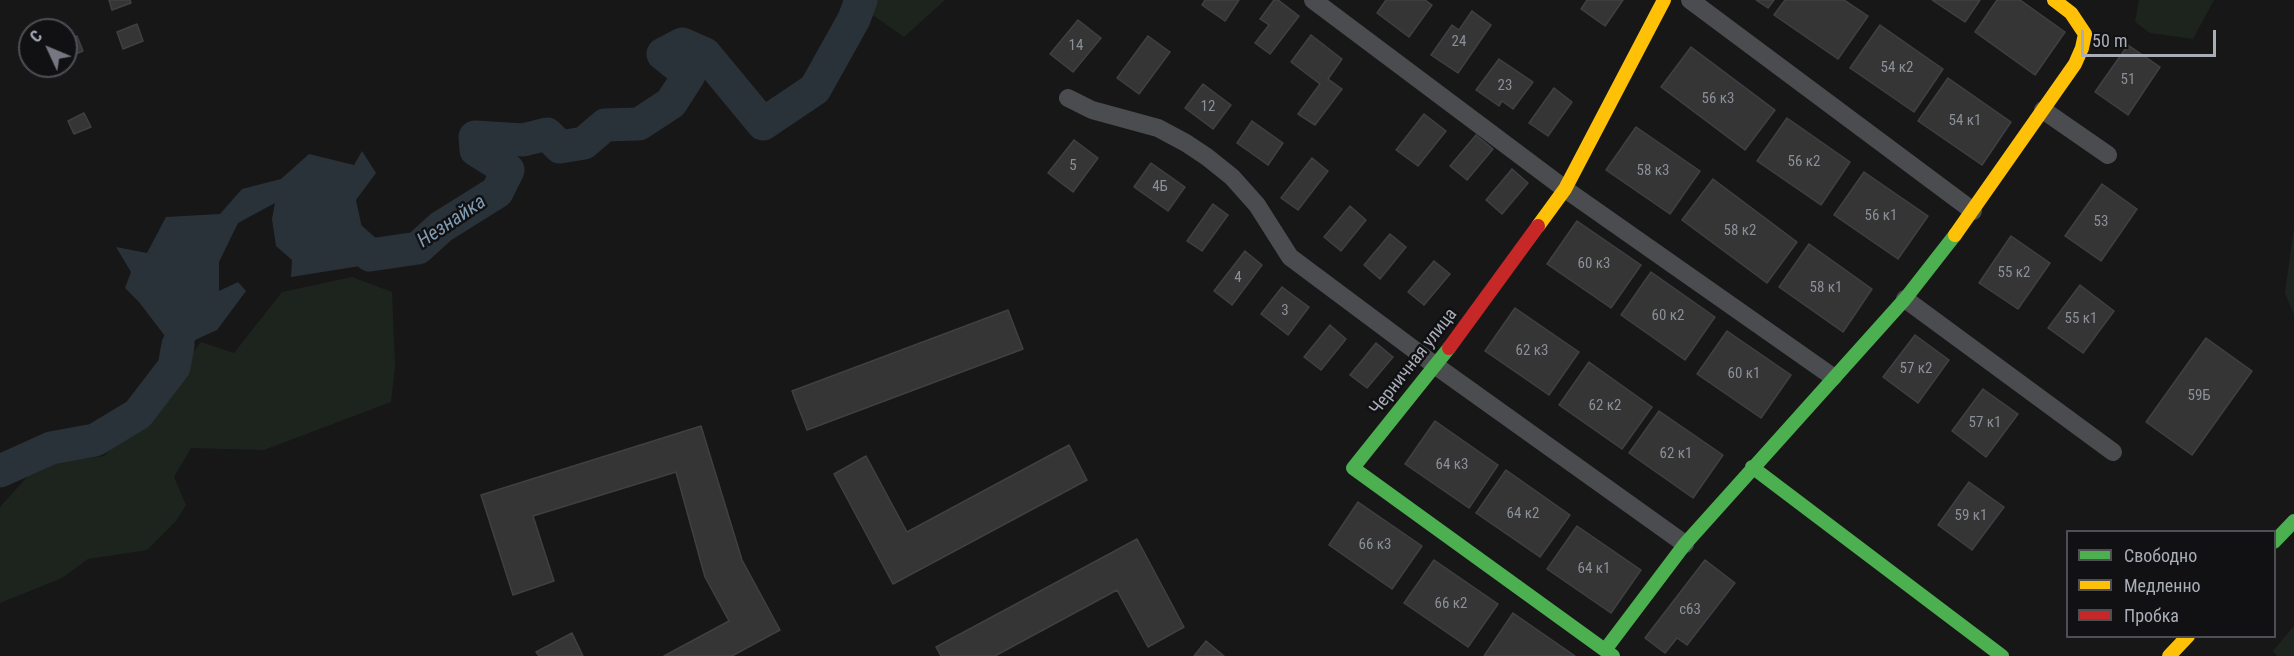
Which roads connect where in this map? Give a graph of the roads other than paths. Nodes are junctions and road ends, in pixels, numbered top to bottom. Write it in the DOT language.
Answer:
graph roads {
  1 [pos="1313,0"];
  2 [pos="1664,0"];
  3 [pos="1690,0"];
  4 [pos="2054,0"];
  5 [pos="1068,98"];
  6 [pos="2043,110"];
  7 [pos="2108,155"];
  8 [pos="1564,189"];
  9 [pos="1973,211"];
  10 [pos="1905,299"];
  11 [pos="1436,366"];
  12 [pos="1833,376"];
  13 [pos="2113,452"];
  14 [pos="1752,467"];
  15 [pos="2294,520"];
  16 [pos="2276,540"];
  17 [pos="1686,544"];
  18 [pos="2186,638"];
  19 [pos="1609,653"];
  20 [pos="2002,656"];
  21 [pos="2169,656"];
  1 -- 8 [label="street"];
  2 -- 8 [label="street, Черничная улица"];
  3 -- 9 [label="street"];
  4 -- 6 [label="street"];
  5 -- 11 [label="street"];
  6 -- 7 [label="street"];
  6 -- 9 [label="street"];
  8 -- 11 [label="street, Черничная улица"];
  8 -- 12 [label="street"];
  9 -- 10 [label="street"];
  10 -- 12 [label="street"];
  10 -- 13 [label="street"];
  11 -- 17 [label="street"];
  11 -- 19 [label="street, Черничная улица"];
  12 -- 14 [label="street"];
  14 -- 17 [label="street"];
  14 -- 20 [label="street"];
  15 -- 16 [label="street"];
  17 -- 19 [label="street"];
  18 -- 21 [label="street"];
}
